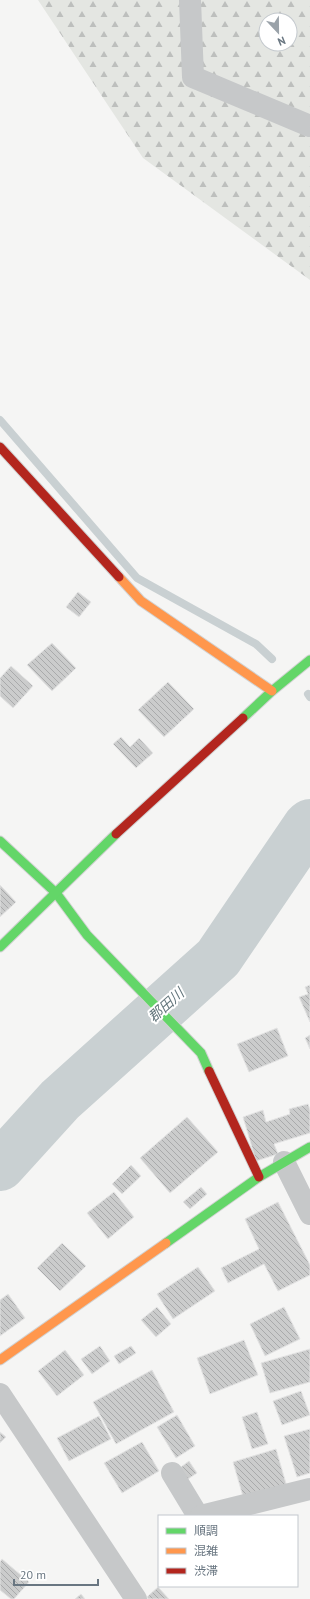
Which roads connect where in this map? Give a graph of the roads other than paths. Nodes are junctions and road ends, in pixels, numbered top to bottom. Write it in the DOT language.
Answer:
graph roads {
  1 [pos="190,0"];
  2 [pos="310,126"];
  3 [pos="0,447"];
  4 [pos="310,660"];
  5 [pos="272,691"];
  6 [pos="0,841"];
  7 [pos="56,893"];
  8 [pos="0,947"];
  9 [pos="310,1147"];
  10 [pos="284,1162"];
  11 [pos="259,1177"];
  12 [pos="310,1214"];
  13 [pos="0,1360"];
  14 [pos="0,1394"];
  15 [pos="172,1473"];
  16 [pos="310,1489"];
  17 [pos="197,1515"];
  18 [pos="205,1515"];
  19 [pos="136,1599"];
  1 -- 2 [label="street"];
  3 -- 5 [label="street"];
  4 -- 5 [label="street"];
  5 -- 7 [label="street"];
  6 -- 7 [label="street"];
  7 -- 8 [label="street"];
  7 -- 11 [label="street"];
  9 -- 10 [label="street"];
  10 -- 11 [label="street"];
  10 -- 12 [label="street"];
  11 -- 13 [label="street"];
  14 -- 19 [label="street"];
  15 -- 17 [label="street"];
  16 -- 18 [label="street"];
}
